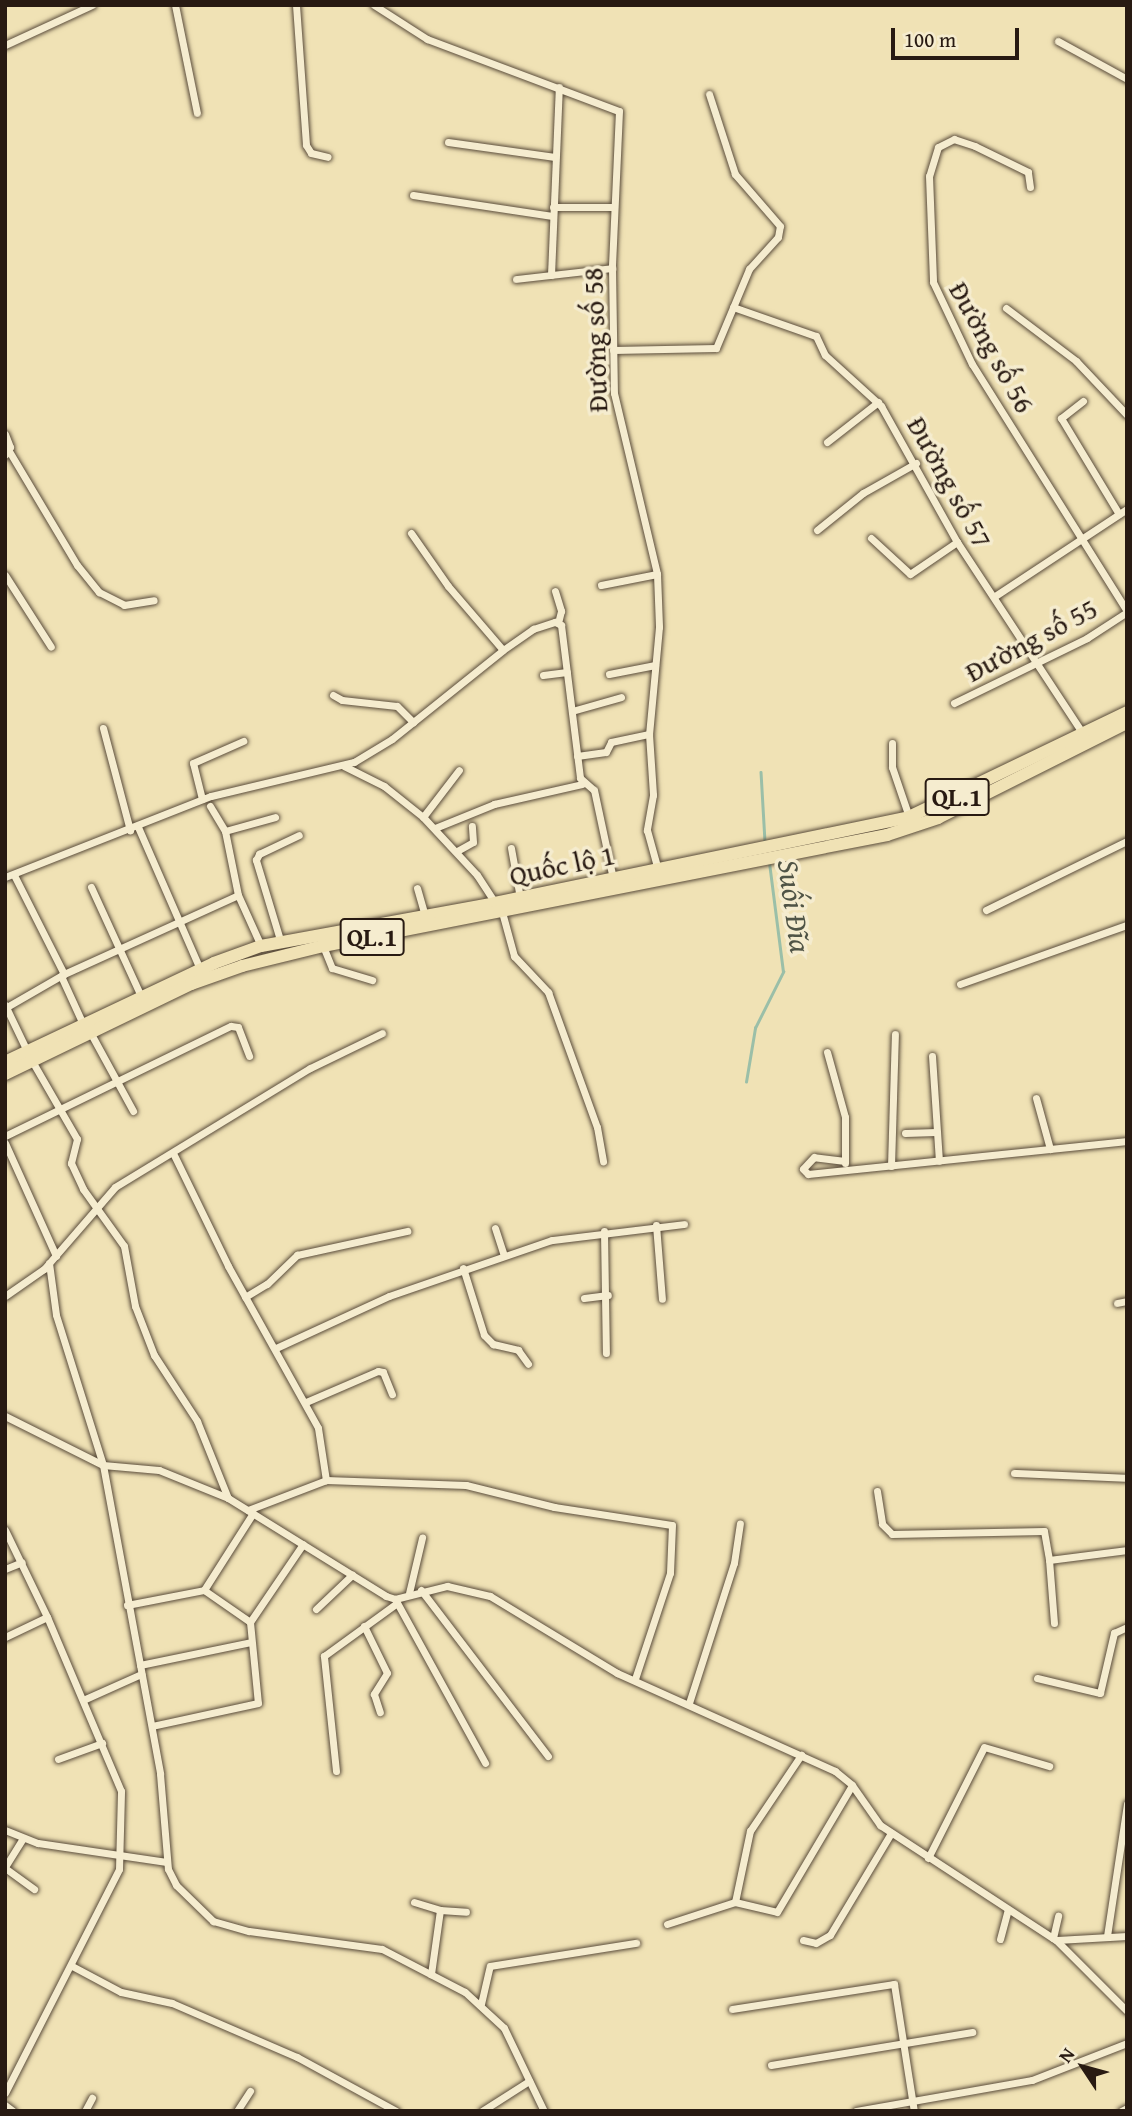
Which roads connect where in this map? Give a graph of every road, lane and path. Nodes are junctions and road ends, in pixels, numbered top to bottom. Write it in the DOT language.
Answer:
graph roads {
  1 [pos="92,5"];
  2 [pos="175,5"];
  3 [pos="296,5"];
  4 [pos="374,5"];
  5 [pos="1058,41"];
  6 [pos="5,45"];
  7 [pos="1127,79"];
  8 [pos="559,87"];
  9 [pos="709,94"];
  10 [pos="197,113"];
  11 [pos="448,142"];
  12 [pos="328,157"];
  13 [pos="555,157"];
  14 [pos="1030,187"];
  15 [pos="413,195"];
  16 [pos="614,207"];
  17 [pos="552,212"];
  18 [pos="612,268"];
  19 [pos="551,275"];
  20 [pos="516,279"];
  21 [pos="733,307"];
  22 [pos="1006,308"];
  23 [pos="613,351"];
  24 [pos="1083,401"];
  25 [pos="878,402"];
  26 [pos="1127,415"];
  27 [pos="5,434"];
  28 [pos="827,442"];
  29 [pos="7,453"];
  30 [pos="916,463"];
  31 [pos="1127,509"];
  32 [pos="1119,514"];
  33 [pos="817,530"];
  34 [pos="411,533"];
  35 [pos="871,538"];
  36 [pos="1082,539"];
  37 [pos="957,542"];
  38 [pos="657,574"];
  39 [pos="5,575"];
  40 [pos="601,585"];
  41 [pos="555,591"];
  42 [pos="995,596"];
  43 [pos="154,600"];
  44 [pos="1127,612"];
  45 [pos="558,623"];
  46 [pos="51,648"];
  47 [pos="503,650"];
  48 [pos="1038,662"];
  49 [pos="655,665"];
  50 [pos="567,672"];
  51 [pos="609,674"];
  52 [pos="543,675"];
  53 [pos="333,695"];
  54 [pos="621,697"];
  55 [pos="954,703"];
  56 [pos="572,711"];
  57 [pos="1127,712"];
  58 [pos="413,722"];
  59 [pos="1127,723"];
  60 [pos="103,728"];
  61 [pos="649,734"];
  62 [pos="1084,735"];
  63 [pos="243,741"];
  64 [pos="892,743"];
  65 [pos="577,756"];
  66 [pos="344,766"];
  67 [pos="459,769"];
  68 [pos="582,784"];
  69 [pos="202,799"];
  70 [pos="210,806"];
  71 [pos="275,817"];
  72 [pos="424,817"];
  73 [pos="909,817"];
  74 [pos="472,826"];
  75 [pos="435,828"];
  76 [pos="134,829"];
  77 [pos="225,831"];
  78 [pos="299,835"];
  79 [pos="1127,841"];
  80 [pos="511,848"];
  81 [pos="457,851"];
  82 [pos="777,852"];
  83 [pos="758,856"];
  84 [pos="658,870"];
  85 [pos="9,876"];
  86 [pos="613,879"];
  87 [pos="91,887"];
  88 [pos="417,888"];
  89 [pos="238,895"];
  90 [pos="520,898"];
  91 [pos="498,908"];
  92 [pos="986,910"];
  93 [pos="425,917"];
  94 [pos="177,923"];
  95 [pos="1127,925"];
  96 [pos="281,943"];
  97 [pos="261,946"];
  98 [pos="323,946"];
  99 [pos="120,950"];
  100 [pos="200,970"];
  101 [pos="63,975"];
  102 [pos="372,980"];
  103 [pos="960,984"];
  104 [pos="141,996"];
  105 [pos="6,1007"];
  106 [pos="87,1028"];
  107 [pos="382,1033"];
  108 [pos="895,1034"];
  109 [pos="827,1052"];
  110 [pos="30,1056"];
  111 [pos="249,1056"];
  112 [pos="932,1056"];
  113 [pos="5,1062"];
  114 [pos="5,1074"];
  115 [pos="115,1080"];
  116 [pos="1036,1098"];
  117 [pos="59,1110"];
  118 [pos="133,1111"];
  119 [pos="936,1132"];
  120 [pos="905,1133"];
  121 [pos="5,1136"];
  122 [pos="1127,1141"];
  123 [pos="5,1143"];
  124 [pos="1050,1149"];
  125 [pos="173,1153"];
  126 [pos="603,1161"];
  127 [pos="845,1161"];
  128 [pos="939,1161"];
  129 [pos="891,1166"];
  130 [pos="845,1170"];
  131 [pos="95,1206"];
  132 [pos="684,1224"];
  133 [pos="656,1225"];
  134 [pos="495,1228"];
  135 [pos="407,1231"];
  136 [pos="604,1231"];
  137 [pos="504,1255"];
  138 [pos="56,1256"];
  139 [pos="49,1263"];
  140 [pos="463,1268"];
  141 [pos="608,1295"];
  142 [pos="5,1296"];
  143 [pos="245,1297"];
  144 [pos="584,1298"];
  145 [pos="662,1299"];
  146 [pos="1127,1301"];
  147 [pos="1117,1303"];
  148 [pos="276,1348"];
  149 [pos="606,1353"];
  150 [pos="528,1364"];
  151 [pos="392,1394"];
  152 [pos="306,1402"];
  153 [pos="5,1416"];
  154 [pos="103,1465"];
  155 [pos="1014,1473"];
  156 [pos="1127,1478"];
  157 [pos="326,1480"];
  158 [pos="877,1491"];
  159 [pos="228,1498"];
  160 [pos="250,1511"];
  161 [pos="740,1522"];
  162 [pos="5,1530"];
  163 [pos="422,1538"];
  164 [pos="303,1544"];
  165 [pos="1127,1550"];
  166 [pos="1049,1560"];
  167 [pos="22,1562"];
  168 [pos="5,1570"];
  169 [pos="352,1576"];
  170 [pos="204,1590"];
  171 [pos="421,1590"];
  172 [pos="409,1593"];
  173 [pos="396,1601"];
  174 [pos="127,1605"];
  175 [pos="316,1609"];
  176 [pos="47,1617"];
  177 [pos="250,1622"];
  178 [pos="1054,1623"];
  179 [pos="364,1626"];
  180 [pos="1127,1627"];
  181 [pos="5,1637"];
  182 [pos="251,1642"];
  183 [pos="140,1665"];
  184 [pos="141,1674"];
  185 [pos="1037,1678"];
  186 [pos="635,1679"];
  187 [pos="83,1700"];
  188 [pos="689,1703"];
  189 [pos="380,1712"];
  190 [pos="152,1726"];
  191 [pos="102,1743"];
  192 [pos="801,1755"];
  193 [pos="548,1756"];
  194 [pos="58,1759"];
  195 [pos="485,1763"];
  196 [pos="1049,1766"];
  197 [pos="336,1771"];
  198 [pos="852,1785"];
  199 [pos="1127,1804"];
  200 [pos="5,1830"];
  201 [pos="891,1833"];
  202 [pos="23,1838"];
  203 [pos="120,1858"];
  204 [pos="928,1858"];
  205 [pos="167,1861"];
  206 [pos="5,1868"];
  207 [pos="34,1889"];
  208 [pos="414,1902"];
  209 [pos="736,1902"];
  210 [pos="1008,1909"];
  211 [pos="440,1910"];
  212 [pos="466,1912"];
  213 [pos="1058,1916"];
  214 [pos="667,1924"];
  215 [pos="1107,1936"];
  216 [pos="1127,1936"];
  217 [pos="1000,1939"];
  218 [pos="1054,1939"];
  219 [pos="803,1940"];
  220 [pos="636,1943"];
  221 [pos="72,1966"];
  222 [pos="431,1974"];
  223 [pos="481,2004"];
  224 [pos="732,2009"];
  225 [pos="1127,2011"];
  226 [pos="972,2032"];
  227 [pos="903,2042"];
  228 [pos="1127,2043"];
  229 [pos="771,2065"];
  230 [pos="529,2081"];
  231 [pos="250,2091"];
  232 [pos="5,2093"];
  233 [pos="92,2098"];
  234 [pos="912,2101"];
  235 [pos="5,2105"];
  236 [pos="1127,2108"];
  237 [pos="13,2111"];
  238 [pos="85,2111"];
  239 [pos="237,2111"];
  240 [pos="396,2111"];
  241 [pos="482,2111"];
  242 [pos="544,2111"];
  243 [pos="856,2111"];
  244 [pos="914,2111"];
  245 [pos="1121,2111"];
  1 -- 6 [label="street"];
  2 -- 10 [label="street"];
  3 -- 12 [label="street"];
  4 -- 8 [label="street, Đường số 58"];
  5 -- 7 [label="street"];
  8 -- 13 [label="street"];
  8 -- 16 [label="street, Đường số 58"];
  9 -- 21 [label="street"];
  11 -- 13 [label="street"];
  13 -- 17 [label="street"];
  14 -- 36 [label="street, Đường số 56"];
  15 -- 17 [label="street"];
  16 -- 17 [label="street"];
  16 -- 18 [label="street, Đường số 58"];
  17 -- 19 [label="street"];
  18 -- 19 [label="street"];
  18 -- 23 [label="street, Đường số 58"];
  19 -- 20 [label="street"];
  21 -- 23 [label="street"];
  21 -- 25 [label="street, Đường số 57"];
  22 -- 26 [label="street"];
  23 -- 38 [label="street, Đường số 58"];
  24 -- 32 [label="street"];
  25 -- 28 [label="street"];
  25 -- 30 [label="street, Đường số 57"];
  27 -- 29 [label="street"];
  29 -- 43 [label="street"];
  30 -- 33 [label="street"];
  30 -- 37 [label="street, Đường số 57"];
  31 -- 32 [label="street"];
  32 -- 36 [label="street"];
  34 -- 47 [label="street"];
  35 -- 37 [label="street"];
  36 -- 42 [label="street"];
  36 -- 44 [label="street, Đường số 56"];
  37 -- 42 [label="street, Đường số 57"];
  38 -- 40 [label="street"];
  38 -- 49 [label="street, Đường số 58"];
  39 -- 46 [label="street"];
  41 -- 45 [label="street"];
  42 -- 48 [label="street, Đường số 57"];
  44 -- 48 [label="street, Đường số 55"];
  45 -- 47 [label="street"];
  45 -- 50 [label="street"];
  47 -- 58 [label="street"];
  48 -- 55 [label="street, Đường số 55"];
  48 -- 62 [label="street, Đường số 57"];
  49 -- 51 [label="street"];
  49 -- 61 [label="street, Đường số 58"];
  50 -- 52 [label="street"];
  50 -- 56 [label="street"];
  53 -- 58 [label="street"];
  54 -- 56 [label="street"];
  56 -- 65 [label="street"];
  57 -- 62 [label="highway, Quốc lộ 1 / QL.1"];
  58 -- 66 [label="street"];
  59 -- 82 [label="highway, Quốc lộ 1 / QL.1"];
  60 -- 76 [label="street"];
  61 -- 65 [label="street"];
  61 -- 84 [label="street, Đường số 58"];
  62 -- 73 [label="highway, Quốc lộ 1 / QL.1"];
  63 -- 69 [label="street"];
  64 -- 73 [label="street"];
  65 -- 68 [label="street"];
  66 -- 69 [label="street"];
  66 -- 72 [label="street"];
  67 -- 72 [label="street"];
  68 -- 75 [label="street"];
  68 -- 86 [label="street"];
  69 -- 76 [label="street"];
  70 -- 77 [label="street"];
  71 -- 77 [label="street"];
  72 -- 75 [label="street"];
  73 -- 82 [label="highway, Quốc lộ 1 / QL.1"];
  74 -- 81 [label="street"];
  75 -- 81 [label="street"];
  76 -- 85 [label="street"];
  76 -- 94 [label="street"];
  77 -- 89 [label="street"];
  78 -- 96 [label="street"];
  79 -- 92 [label="street"];
  80 -- 90 [label="street"];
  81 -- 91 [label="street"];
  82 -- 83 [label="highway, Quốc lộ 1 / QL.1"];
  83 -- 84 [label="highway, Quốc lộ 1 / QL.1"];
  83 -- 91 [label="highway, Quốc lộ 1 / QL.1"];
  84 -- 86 [label="highway, Quốc lộ 1 / QL.1"];
  85 -- 101 [label="street"];
  86 -- 90 [label="highway, Quốc lộ 1 / QL.1"];
  87 -- 99 [label="street"];
  88 -- 93 [label="street"];
  89 -- 94 [label="street"];
  89 -- 97 [label="street"];
  90 -- 91 [label="highway, Quốc lộ 1 / QL.1"];
  91 -- 93 [label="highway, Quốc lộ 1 / QL.1"];
  91 -- 98 [label="highway, Quốc lộ 1 / QL.1"];
  91 -- 126 [label="street"];
  93 -- 96 [label="highway, Quốc lộ 1 / QL.1"];
  94 -- 99 [label="street"];
  94 -- 100 [label="street"];
  95 -- 103 [label="street"];
  96 -- 97 [label="highway, Quốc lộ 1 / QL.1"];
  97 -- 100 [label="highway, Quốc lộ 1 / QL.1"];
  98 -- 102 [label="street"];
  98 -- 106 [label="highway, Quốc lộ 1 / QL.1"];
  99 -- 101 [label="street"];
  99 -- 104 [label="street"];
  100 -- 104 [label="highway, Quốc lộ 1 / QL.1"];
  101 -- 105 [label="street"];
  101 -- 106 [label="street"];
  104 -- 106 [label="highway, Quốc lộ 1 / QL.1"];
  105 -- 110 [label="street"];
  106 -- 110 [label="highway, Quốc lộ 1 / QL.1"];
  106 -- 115 [label="street"];
  107 -- 125 [label="street"];
  108 -- 129 [label="street"];
  109 -- 127 [label="street"];
  110 -- 113 [label="highway, Quốc lộ 1 / QL.1"];
  110 -- 114 [label="highway, Quốc lộ 1 / QL.1"];
  110 -- 117 [label="street"];
  111 -- 115 [label="street"];
  112 -- 119 [label="street"];
  115 -- 117 [label="street"];
  115 -- 118 [label="street"];
  116 -- 124 [label="street"];
  117 -- 121 [label="street"];
  117 -- 131 [label="street"];
  119 -- 120 [label="street"];
  119 -- 128 [label="street"];
  122 -- 124 [label="street"];
  123 -- 138 [label="street"];
  124 -- 128 [label="street"];
  125 -- 131 [label="street"];
  125 -- 143 [label="street"];
  127 -- 130 [label="street"];
  127 -- 130 [label="street"];
  128 -- 129 [label="street"];
  129 -- 130 [label="street"];
  131 -- 138 [label="street"];
  131 -- 159 [label="street"];
  132 -- 133 [label="street"];
  133 -- 136 [label="street"];
  133 -- 145 [label="street"];
  134 -- 137 [label="street"];
  135 -- 143 [label="street"];
  136 -- 137 [label="street"];
  136 -- 141 [label="street"];
  137 -- 140 [label="street"];
  138 -- 139 [label="street"];
  139 -- 142 [label="street"];
  139 -- 154 [label="street"];
  140 -- 148 [label="street"];
  140 -- 150 [label="street"];
  141 -- 144 [label="street"];
  141 -- 149 [label="street"];
  143 -- 148 [label="street"];
  146 -- 147 [label="street"];
  148 -- 152 [label="street"];
  151 -- 152 [label="street"];
  152 -- 157 [label="street"];
  153 -- 154 [label="street"];
  154 -- 159 [label="street"];
  154 -- 174 [label="street"];
  155 -- 156 [label="street"];
  157 -- 160 [label="street"];
  157 -- 186 [label="street"];
  158 -- 166 [label="street"];
  159 -- 160 [label="street"];
  160 -- 164 [label="street"];
  160 -- 170 [label="street"];
  161 -- 188 [label="street"];
  162 -- 167 [label="street"];
  163 -- 172 [label="street"];
  164 -- 169 [label="street"];
  164 -- 177 [label="street"];
  165 -- 166 [label="street"];
  166 -- 178 [label="street"];
  167 -- 168 [label="street"];
  167 -- 176 [label="street"];
  169 -- 173 [label="street"];
  169 -- 175 [label="street"];
  170 -- 174 [label="street"];
  170 -- 177 [label="street"];
  171 -- 172 [label="street"];
  171 -- 186 [label="street"];
  171 -- 193 [label="street"];
  172 -- 173 [label="street"];
  173 -- 179 [label="street"];
  173 -- 195 [label="street"];
  174 -- 183 [label="street"];
  176 -- 181 [label="street"];
  176 -- 187 [label="street"];
  177 -- 182 [label="street"];
  179 -- 189 [label="street"];
  179 -- 197 [label="street"];
  180 -- 185 [label="street"];
  182 -- 183 [label="street"];
  182 -- 190 [label="street"];
  183 -- 184 [label="street"];
  184 -- 187 [label="street"];
  184 -- 190 [label="street"];
  186 -- 188 [label="street"];
  187 -- 191 [label="street"];
  188 -- 192 [label="street"];
  190 -- 205 [label="street"];
  191 -- 194 [label="street"];
  191 -- 203 [label="street"];
  192 -- 198 [label="street"];
  192 -- 209 [label="street"];
  196 -- 204 [label="street"];
  198 -- 201 [label="street"];
  198 -- 209 [label="street"];
  199 -- 215 [label="street"];
  200 -- 202 [label="street"];
  201 -- 204 [label="street"];
  201 -- 219 [label="street"];
  202 -- 203 [label="street"];
  202 -- 206 [label="street"];
  203 -- 205 [label="street"];
  203 -- 221 [label="street"];
  204 -- 210 [label="street"];
  205 -- 222 [label="street"];
  206 -- 207 [label="street"];
  208 -- 211 [label="street"];
  209 -- 214 [label="street"];
  210 -- 217 [label="street"];
  210 -- 218 [label="street"];
  211 -- 212 [label="street"];
  211 -- 222 [label="street"];
  213 -- 218 [label="street"];
  215 -- 216 [label="street"];
  215 -- 218 [label="street"];
  218 -- 225 [label="street"];
  220 -- 223 [label="street"];
  221 -- 232 [label="street"];
  221 -- 240 [label="street"];
  222 -- 223 [label="street"];
  223 -- 230 [label="street"];
  224 -- 227 [label="street"];
  226 -- 227 [label="street"];
  227 -- 229 [label="street"];
  227 -- 234 [label="street"];
  228 -- 234 [label="street"];
  230 -- 241 [label="street"];
  230 -- 242 [label="street"];
  231 -- 239 [label="street"];
  233 -- 238 [label="street"];
  234 -- 243 [label="street"];
  234 -- 244 [label="street"];
  235 -- 237 [label="street"];
  236 -- 245 [label="street"];
}
